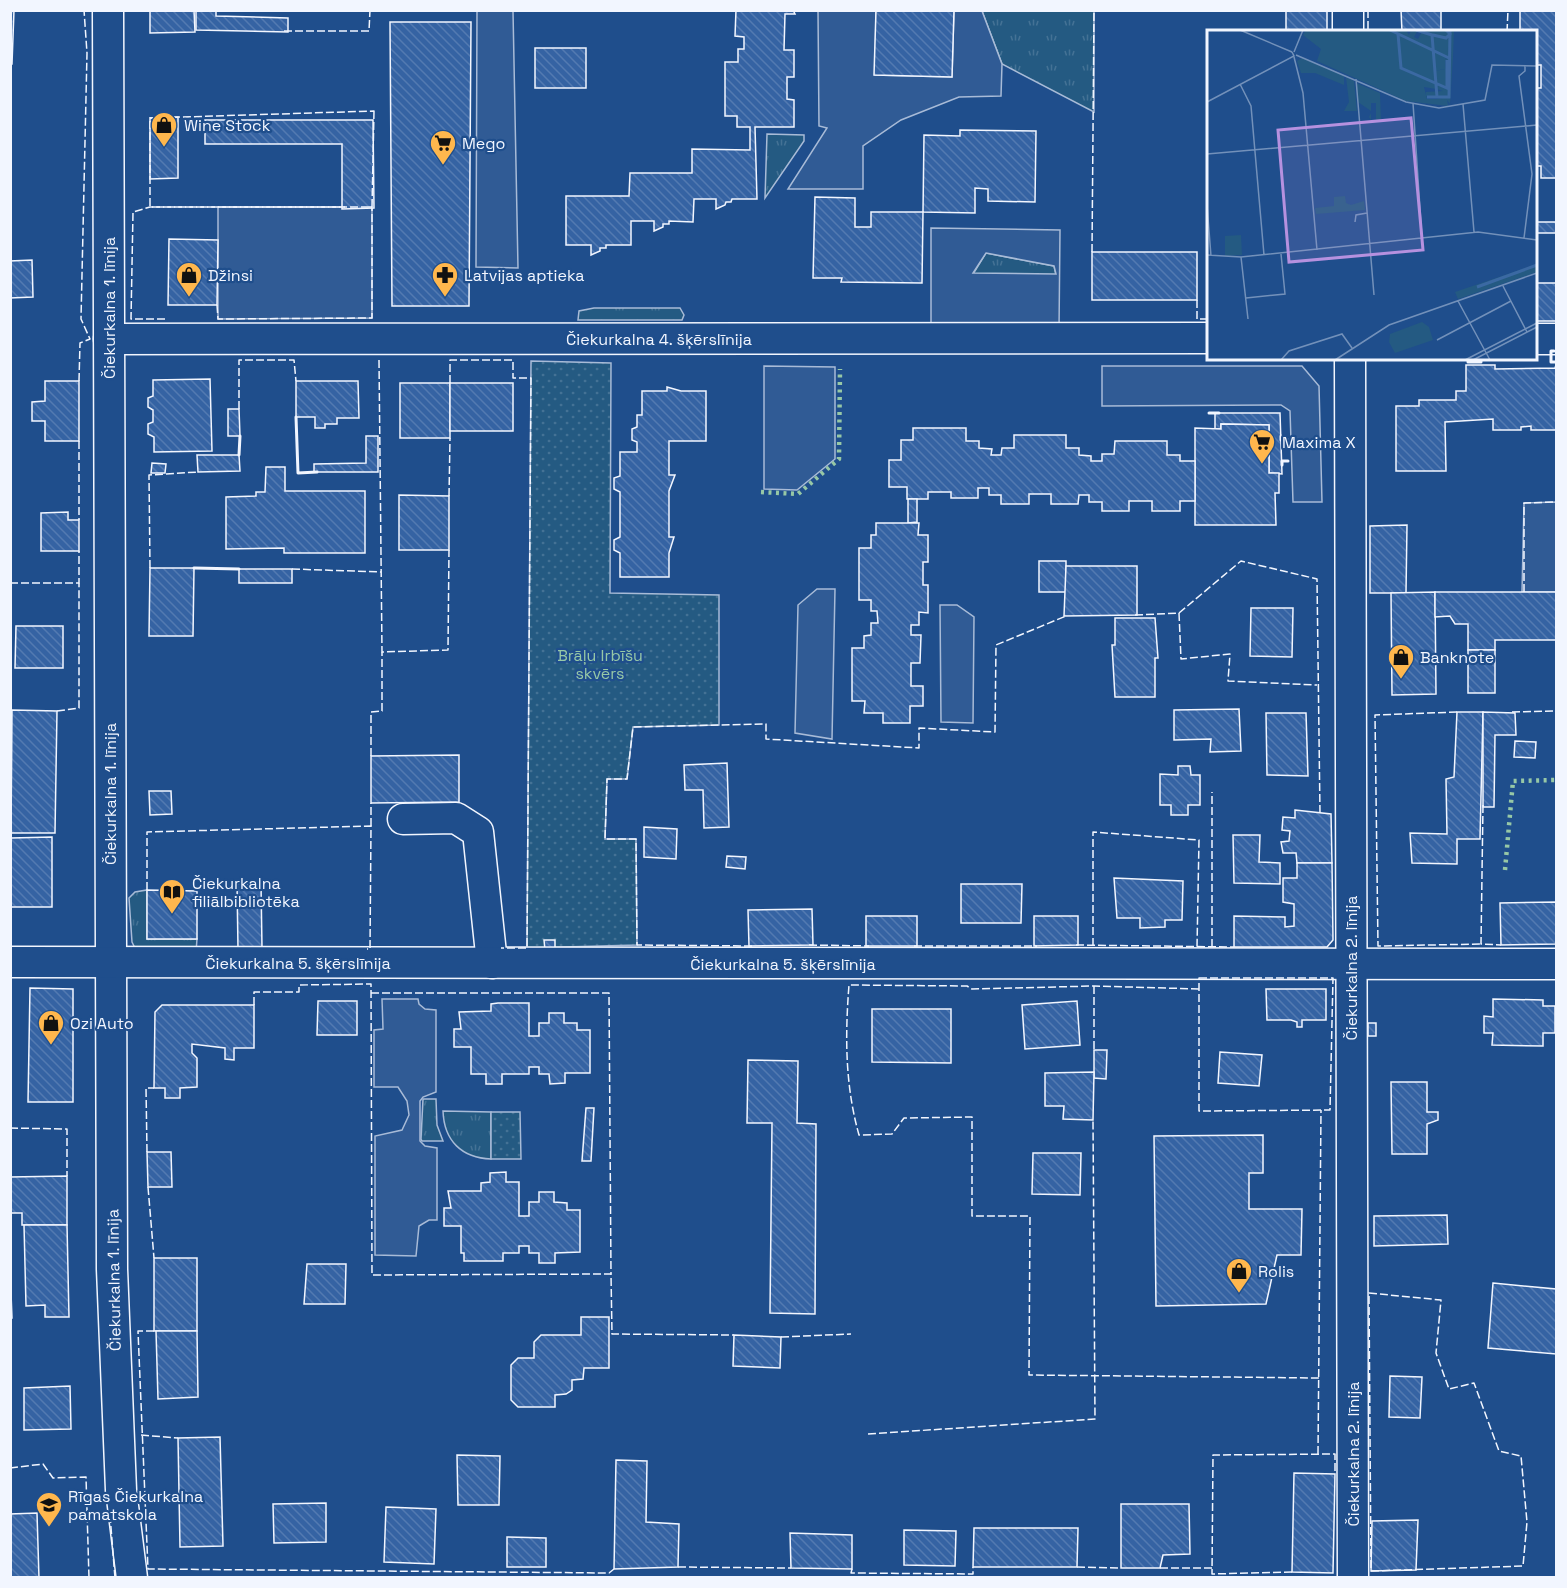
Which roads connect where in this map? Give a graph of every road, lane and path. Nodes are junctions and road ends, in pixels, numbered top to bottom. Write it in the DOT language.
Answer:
graph roads {
  1 [pos="108,10"];
  2 [pos="1348,10"];
  3 [pos="1348,30"];
  4 [pos="1207,338"];
  5 [pos="109,339"];
  6 [pos="1537,339"];
  7 [pos="1557,339"];
  8 [pos="1350,360"];
  9 [pos="403,819"];
  10 [pos="10,962"];
  11 [pos="111,962"];
  12 [pos="492,963"];
  13 [pos="1557,964"];
  14 [pos="1351,965"];
  15 [pos="132,1578"];
  16 [pos="1353,1578"];
  1 -- 5 [label="street, Čiekurkalna 1. līnija"];
  2 -- 3 [label="street"];
  4 -- 5 [label="street, Čiekurkalna 4. šķērslīnija"];
  5 -- 11 [label="street, Čiekurkalna 1. līnija"];
  6 -- 7 [label="street"];
  8 -- 14 [label="street, Čiekurkalna 2. līnija"];
  9 -- 12 [label="street"];
  10 -- 11 [label="street, Čiekurkalna 5. šķērslīnija"];
  11 -- 12 [label="street, Čiekurkalna 5. šķērslīnija"];
  11 -- 15 [label="street, Čiekurkalna 1. līnija"];
  12 -- 14 [label="street, Čiekurkalna 5. šķērslīnija"];
  13 -- 14 [label="street, Čiekurkalna 5. šķērslīnija"];
  14 -- 16 [label="street, Čiekurkalna 2. līnija"];
}
